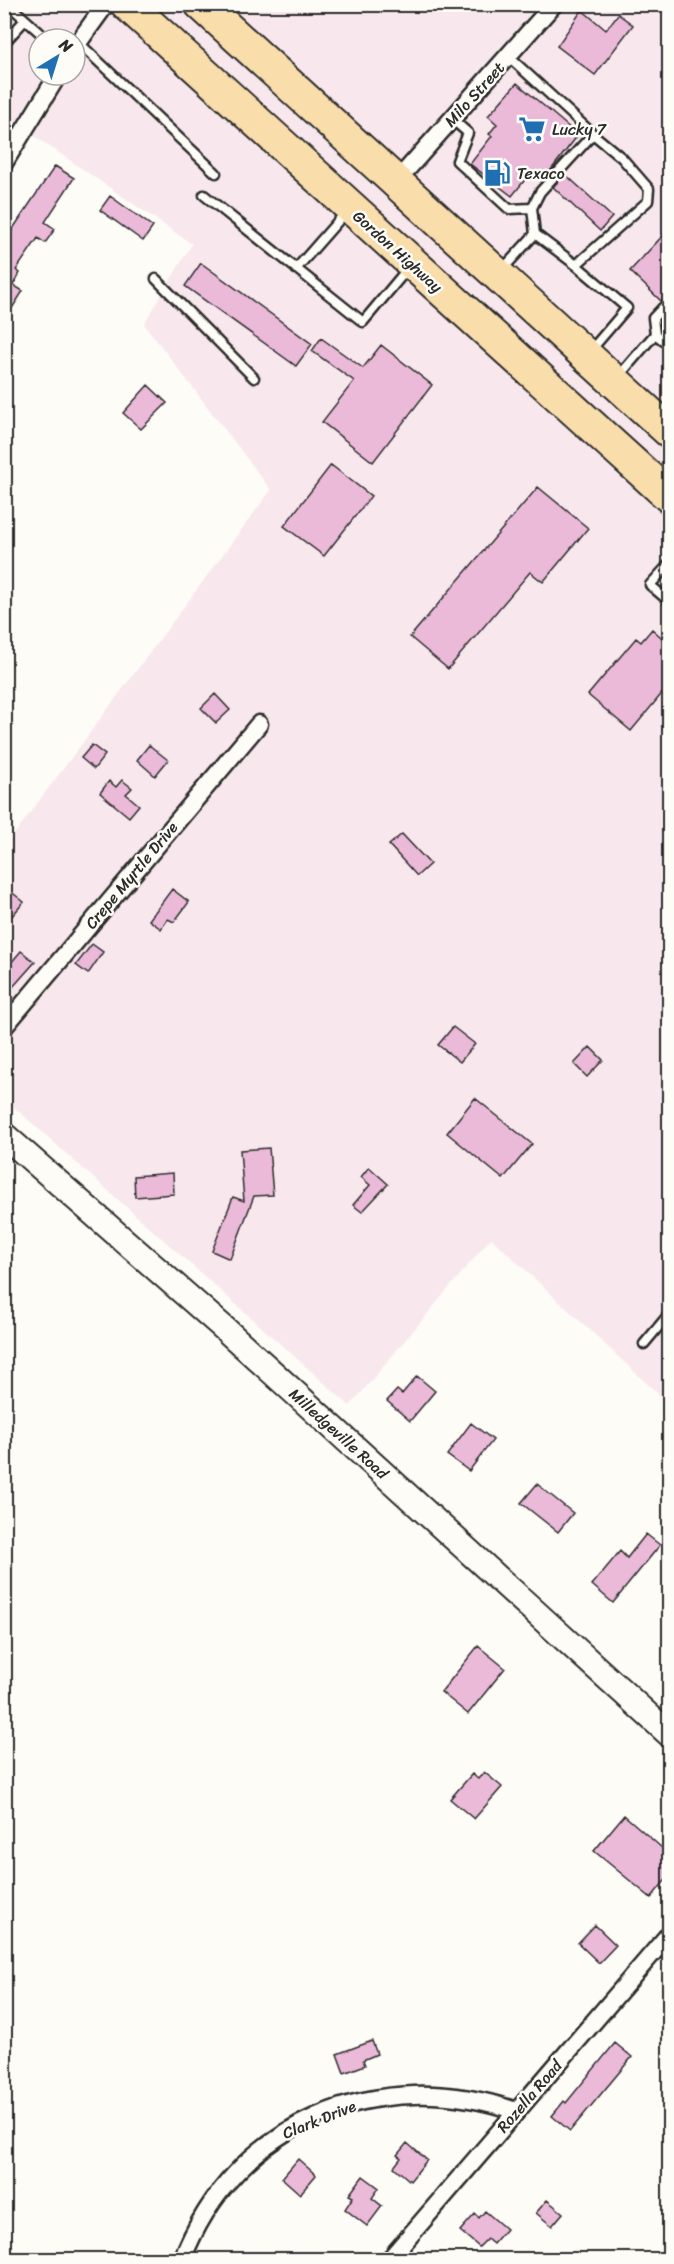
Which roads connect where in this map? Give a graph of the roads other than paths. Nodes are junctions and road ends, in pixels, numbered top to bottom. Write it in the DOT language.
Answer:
graph roads {
  1 [pos="9,4"];
  2 [pos="106,4"];
  3 [pos="127,4"];
  4 [pos="554,4"];
  5 [pos="214,11"];
  6 [pos="25,20"];
  7 [pos="33,27"];
  8 [pos="87,29"];
  9 [pos="4,44"];
  10 [pos="87,54"];
  11 [pos="508,57"];
  12 [pos="51,87"];
  13 [pos="452,119"];
  14 [pos="593,134"];
  15 [pos="4,164"];
  16 [pos="216,173"];
  17 [pos="395,183"];
  18 [pos="204,195"];
  19 [pos="350,207"];
  20 [pos="532,208"];
  21 [pos="535,234"];
  22 [pos="412,264"];
  23 [pos="576,265"];
  24 [pos="296,269"];
  25 [pos="497,276"];
  26 [pos="156,279"];
  27 [pos="669,300"];
  28 [pos="655,334"];
  29 [pos="669,346"];
  30 [pos="586,357"];
  31 [pos="254,378"];
  32 [pos="614,382"];
  33 [pos="669,432"];
  34 [pos="669,497"];
  35 [pos="669,563"];
  36 [pos="669,602"];
  37 [pos="259,724"];
  38 [pos="4,1027"];
  39 [pos="4,1135"];
  40 [pos="669,1313"];
  41 [pos="644,1344"];
  42 [pos="669,1735"];
  43 [pos="669,1933"];
  44 [pos="516,2111"];
  45 [pos="182,2259"];
  46 [pos="389,2259"];
  1 -- 6 [label="lane"];
  2 -- 8 [label="street"];
  3 -- 19 [label="highway, Gordon Highway"];
  4 -- 11 [label="street, Milo Street"];
  5 -- 17 [label="highway"];
  6 -- 7 [label="lane"];
  6 -- 9 [label="lane"];
  10 -- 16 [label="lane"];
  11 -- 13 [label="street, Milo Street"];
  11 -- 14 [label="lane"];
  12 -- 15 [label="street"];
  13 -- 17 [label="street, Milo Street"];
  13 -- 20 [label="lane"];
  14 -- 20 [label="lane"];
  14 -- 23 [label="lane"];
  17 -- 25 [label="highway"];
  18 -- 24 [label="lane"];
  19 -- 22 [label="highway, Gordon Highway"];
  19 -- 24 [label="lane"];
  20 -- 21 [label="lane"];
  21 -- 23 [label="lane"];
  21 -- 25 [label="lane"];
  22 -- 24 [label="lane"];
  22 -- 34 [label="highway, Gordon Highway"];
  23 -- 30 [label="lane"];
  25 -- 30 [label="highway"];
  26 -- 31 [label="lane"];
  27 -- 28 [label="lane"];
  28 -- 29 [label="lane"];
  28 -- 32 [label="lane"];
  30 -- 32 [label="highway"];
  32 -- 33 [label="highway"];
  35 -- 36 [label="lane"];
  37 -- 38 [label="street, Crepe Myrtle Drive"];
  39 -- 42 [label="street, Milledgeville Road"];
  40 -- 41 [label="lane"];
  43 -- 44 [label="street, Rozella Road"];
  44 -- 45 [label="street, Clark Drive"];
  44 -- 46 [label="street, Rozella Road"];
}
